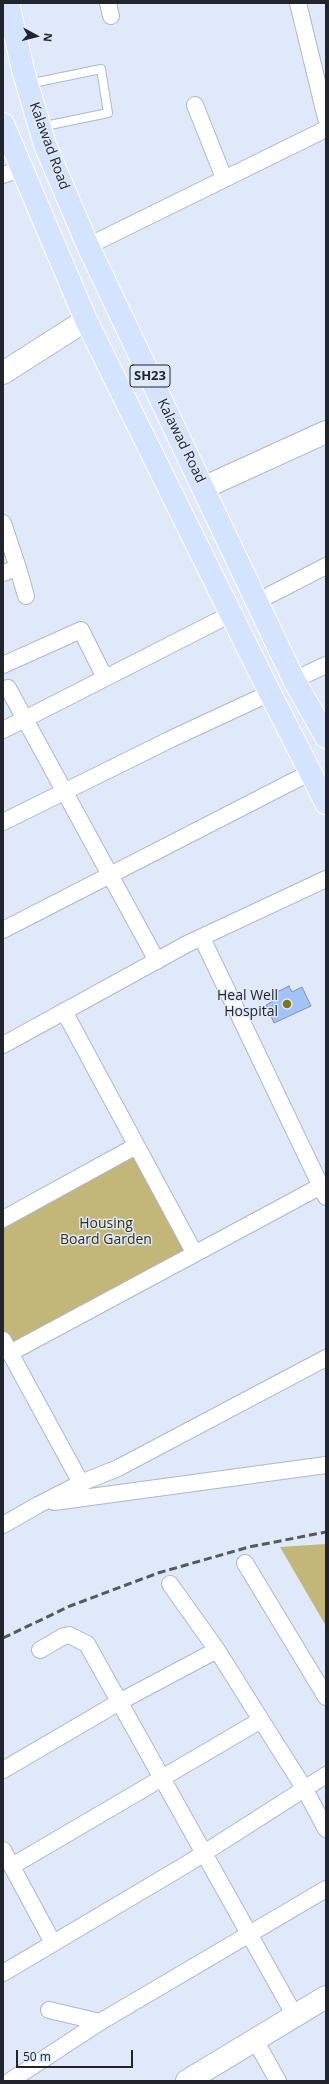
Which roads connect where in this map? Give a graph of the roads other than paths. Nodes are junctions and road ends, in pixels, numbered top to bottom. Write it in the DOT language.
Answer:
graph roads {
  1 [pos="298,3"];
  2 [pos="7,10"];
  3 [pos="28,85"];
  4 [pos="195,105"];
  5 [pos="326,118"];
  6 [pos="3,124"];
  7 [pos="40,127"];
  8 [pos="326,129"];
  9 [pos="13,172"];
  10 [pos="224,178"];
  11 [pos="88,246"];
  12 [pos="86,320"];
  13 [pos="3,373"];
  14 [pos="326,432"];
  15 [pos="204,488"];
  16 [pos="3,523"];
  17 [pos="326,566"];
  18 [pos="10,571"];
  19 [pos="26,596"];
  20 [pos="258,602"];
  21 [pos="231,614"];
  22 [pos="3,665"];
  23 [pos="326,665"];
  24 [pos="105,678"];
  25 [pos="294,680"];
  26 [pos="8,688"];
  27 [pos="270,693"];
  28 [pos="24,719"];
  29 [pos="3,730"];
  30 [pos="326,737"];
  31 [pos="311,772"];
  32 [pos="64,792"];
  33 [pos="326,802"];
  34 [pos="3,822"];
  35 [pos="111,875"];
  36 [pos="326,879"];
  37 [pos="3,930"];
  38 [pos="202,938"];
  39 [pos="157,961"];
  40 [pos="64,1011"];
  41 [pos="3,1045"];
  42 [pos="136,1146"];
  43 [pos="323,1192"];
  44 [pos="3,1219"];
  45 [pos="195,1254"];
  46 [pos="6,1347"];
  47 [pos="326,1358"];
  48 [pos="326,1465"];
  49 [pos="81,1483"];
  50 [pos="38,1505"];
  51 [pos="3,1525"];
  52 [pos="245,1563"];
  53 [pos="170,1584"];
  54 [pos="40,1650"];
  55 [pos="216,1650"];
  56 [pos="326,1697"];
  57 [pos="121,1701"];
  58 [pos="261,1720"];
  59 [pos="3,1770"];
  60 [pos="326,1775"];
  61 [pos="163,1778"];
  62 [pos="304,1788"];
  63 [pos="326,1828"];
  64 [pos="3,1850"];
  65 [pos="204,1854"];
  66 [pos="12,1866"];
  67 [pos="326,1889"];
  68 [pos="250,1935"];
  69 [pos="53,1943"];
  70 [pos="3,1973"];
  71 [pos="326,1997"];
  72 [pos="50,2010"];
  73 [pos="295,2016"];
  74 [pos="100,2022"];
  75 [pos="255,2040"];
  76 [pos="10,2081"];
  77 [pos="187,2081"];
  78 [pos="278,2081"];
  1 -- 5 [label="street"];
  2 -- 3 [label="main road, Kalawad Road / SH23"];
  3 -- 7 [label="main road, Kalawad Road / SH23"];
  3 -- 7 [label="lane"];
  4 -- 10 [label="street"];
  6 -- 9 [label="main road, SH23"];
  7 -- 11 [label="main road, Kalawad Road / SH23"];
  8 -- 10 [label="street"];
  9 -- 12 [label="main road, SH23"];
  10 -- 11 [label="street"];
  11 -- 15 [label="main road, Kalawad Road / SH23"];
  12 -- 13 [label="street"];
  12 -- 21 [label="main road, SH23"];
  14 -- 15 [label="street"];
  15 -- 20 [label="main road, Kalawad Road / SH23"];
  16 -- 18 [label="street"];
  17 -- 20 [label="street"];
  18 -- 19 [label="street"];
  20 -- 25 [label="main road, Kalawad Road / SH23"];
  21 -- 24 [label="street"];
  21 -- 27 [label="main road, SH23"];
  22 -- 24 [label="street"];
  23 -- 25 [label="street"];
  24 -- 28 [label="street"];
  25 -- 30 [label="main road, Kalawad Road / SH23"];
  26 -- 28 [label="street"];
  27 -- 31 [label="main road, SH23"];
  27 -- 32 [label="street"];
  28 -- 29 [label="street"];
  28 -- 32 [label="street"];
  31 -- 33 [label="main road, SH23"];
  31 -- 35 [label="street"];
  32 -- 34 [label="street"];
  32 -- 35 [label="street"];
  35 -- 37 [label="street"];
  35 -- 39 [label="street"];
  36 -- 38 [label="street"];
  38 -- 39 [label="street"];
  38 -- 43 [label="street"];
  39 -- 40 [label="street"];
  40 -- 41 [label="street"];
  40 -- 42 [label="street"];
  42 -- 44 [label="street"];
  42 -- 45 [label="street"];
  43 -- 45 [label="street"];
  45 -- 46 [label="street"];
  46 -- 49 [label="street"];
  47 -- 49 [label="street"];
  48 -- 50 [label="street"];
  49 -- 50 [label="street"];
  50 -- 51 [label="street"];
  52 -- 56 [label="street"];
  53 -- 55 [label="street"];
  54 -- 57 [label="street"];
  55 -- 57 [label="street"];
  55 -- 58 [label="street"];
  57 -- 59 [label="street"];
  57 -- 61 [label="street"];
  58 -- 61 [label="street"];
  58 -- 62 [label="street"];
  60 -- 62 [label="street"];
  61 -- 65 [label="street"];
  61 -- 66 [label="street"];
  62 -- 63 [label="street"];
  62 -- 65 [label="street"];
  64 -- 66 [label="street"];
  65 -- 68 [label="street"];
  65 -- 69 [label="street"];
  66 -- 69 [label="street"];
  67 -- 68 [label="street"];
  68 -- 73 [label="street"];
  68 -- 74 [label="street"];
  69 -- 70 [label="street"];
  71 -- 73 [label="street"];
  72 -- 74 [label="street"];
  73 -- 75 [label="street"];
  74 -- 76 [label="street"];
  75 -- 77 [label="street"];
  75 -- 78 [label="street"];
}
